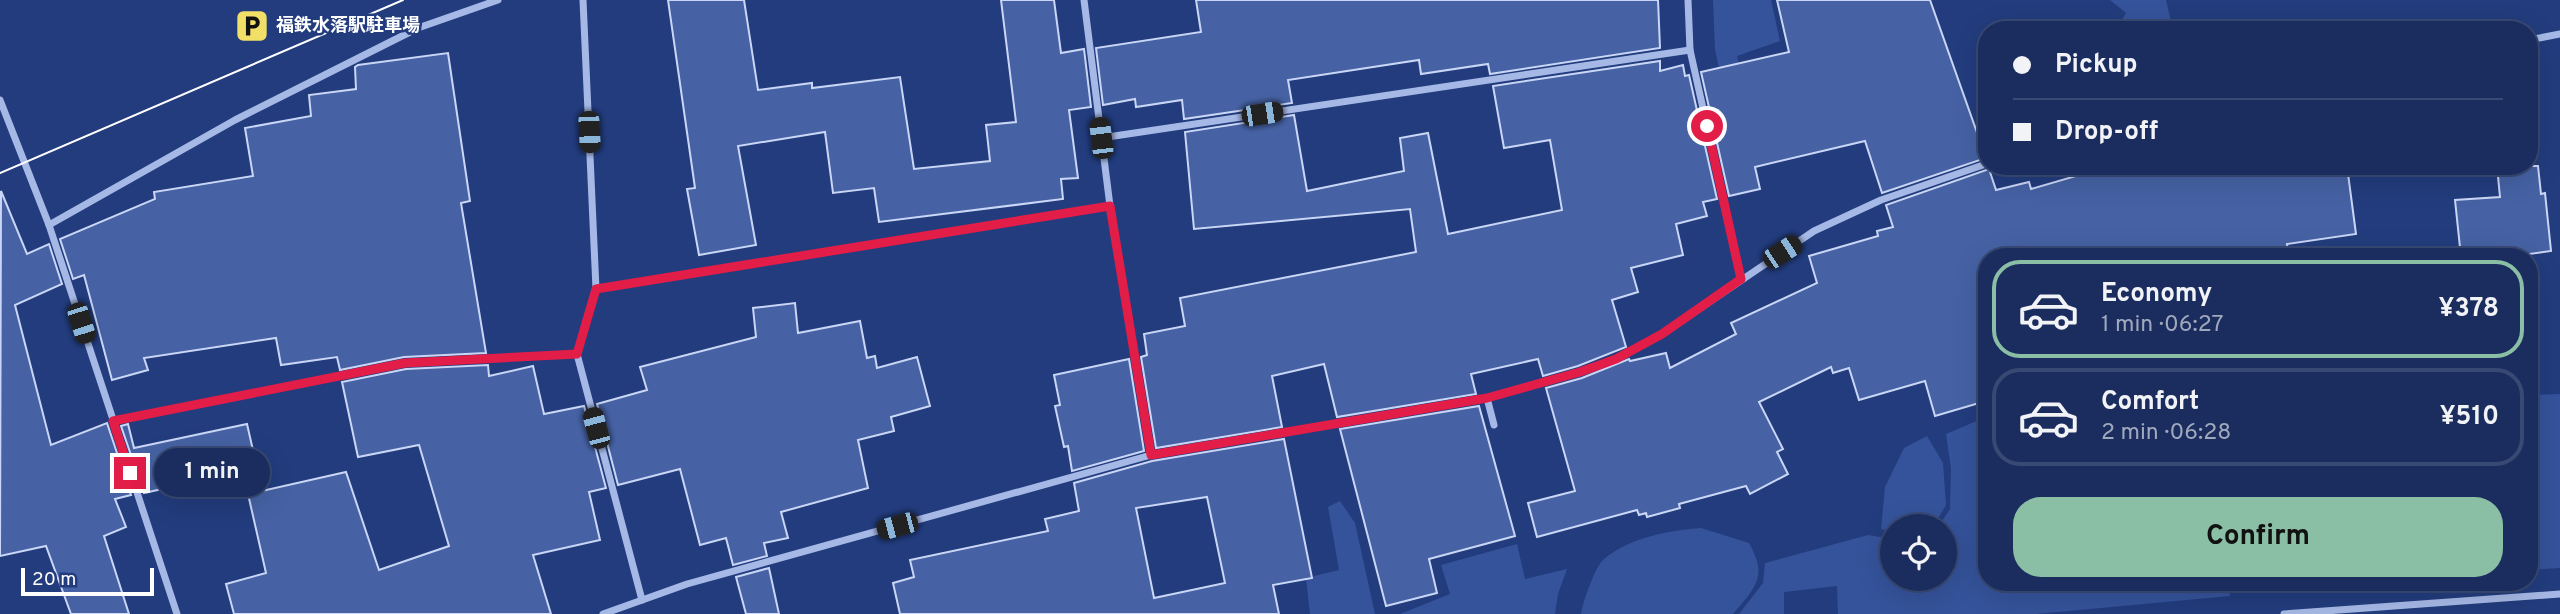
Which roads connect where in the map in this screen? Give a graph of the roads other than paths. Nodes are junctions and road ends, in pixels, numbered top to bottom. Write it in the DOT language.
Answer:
graph roads {
  1 [pos="498,0"];
  2 [pos="583,0"];
  3 [pos="1084,0"];
  4 [pos="1688,0"];
  5 [pos="2560,34"];
  6 [pos="2538,38"];
  7 [pos="1690,50"];
  8 [pos="0,100"];
  9 [pos="1101,138"];
  10 [pos="1978,166"];
  11 [pos="1110,206"];
  12 [pos="49,225"];
  13 [pos="1741,279"];
  14 [pos="596,289"];
  15 [pos="577,354"];
  16 [pos="1487,398"];
  17 [pos="113,421"];
  18 [pos="1494,425"];
  19 [pos="1151,455"];
  20 [pos="2560,594"];
  21 [pos="642,600"];
  22 [pos="2348,611"];
  23 [pos="177,614"];
  24 [pos="603,614"];
  25 [pos="2284,614"];
  1 -- 12 [label="street"];
  2 -- 14 [label="street"];
  3 -- 9 [label="street"];
  4 -- 7 [label="street"];
  5 -- 6 [label="street"];
  7 -- 9 [label="street"];
  7 -- 13 [label="street"];
  8 -- 12 [label="street"];
  9 -- 11 [label="street"];
  10 -- 13 [label="street"];
  11 -- 14 [label="street"];
  11 -- 19 [label="street"];
  12 -- 17 [label="street"];
  13 -- 16 [label="street"];
  14 -- 15 [label="street"];
  15 -- 17 [label="street"];
  15 -- 21 [label="street"];
  16 -- 18 [label="street"];
  16 -- 19 [label="street"];
  17 -- 23 [label="street"];
  19 -- 21 [label="street"];
  20 -- 22 [label="street"];
  21 -- 24 [label="street"];
  22 -- 25 [label="street"];
}
